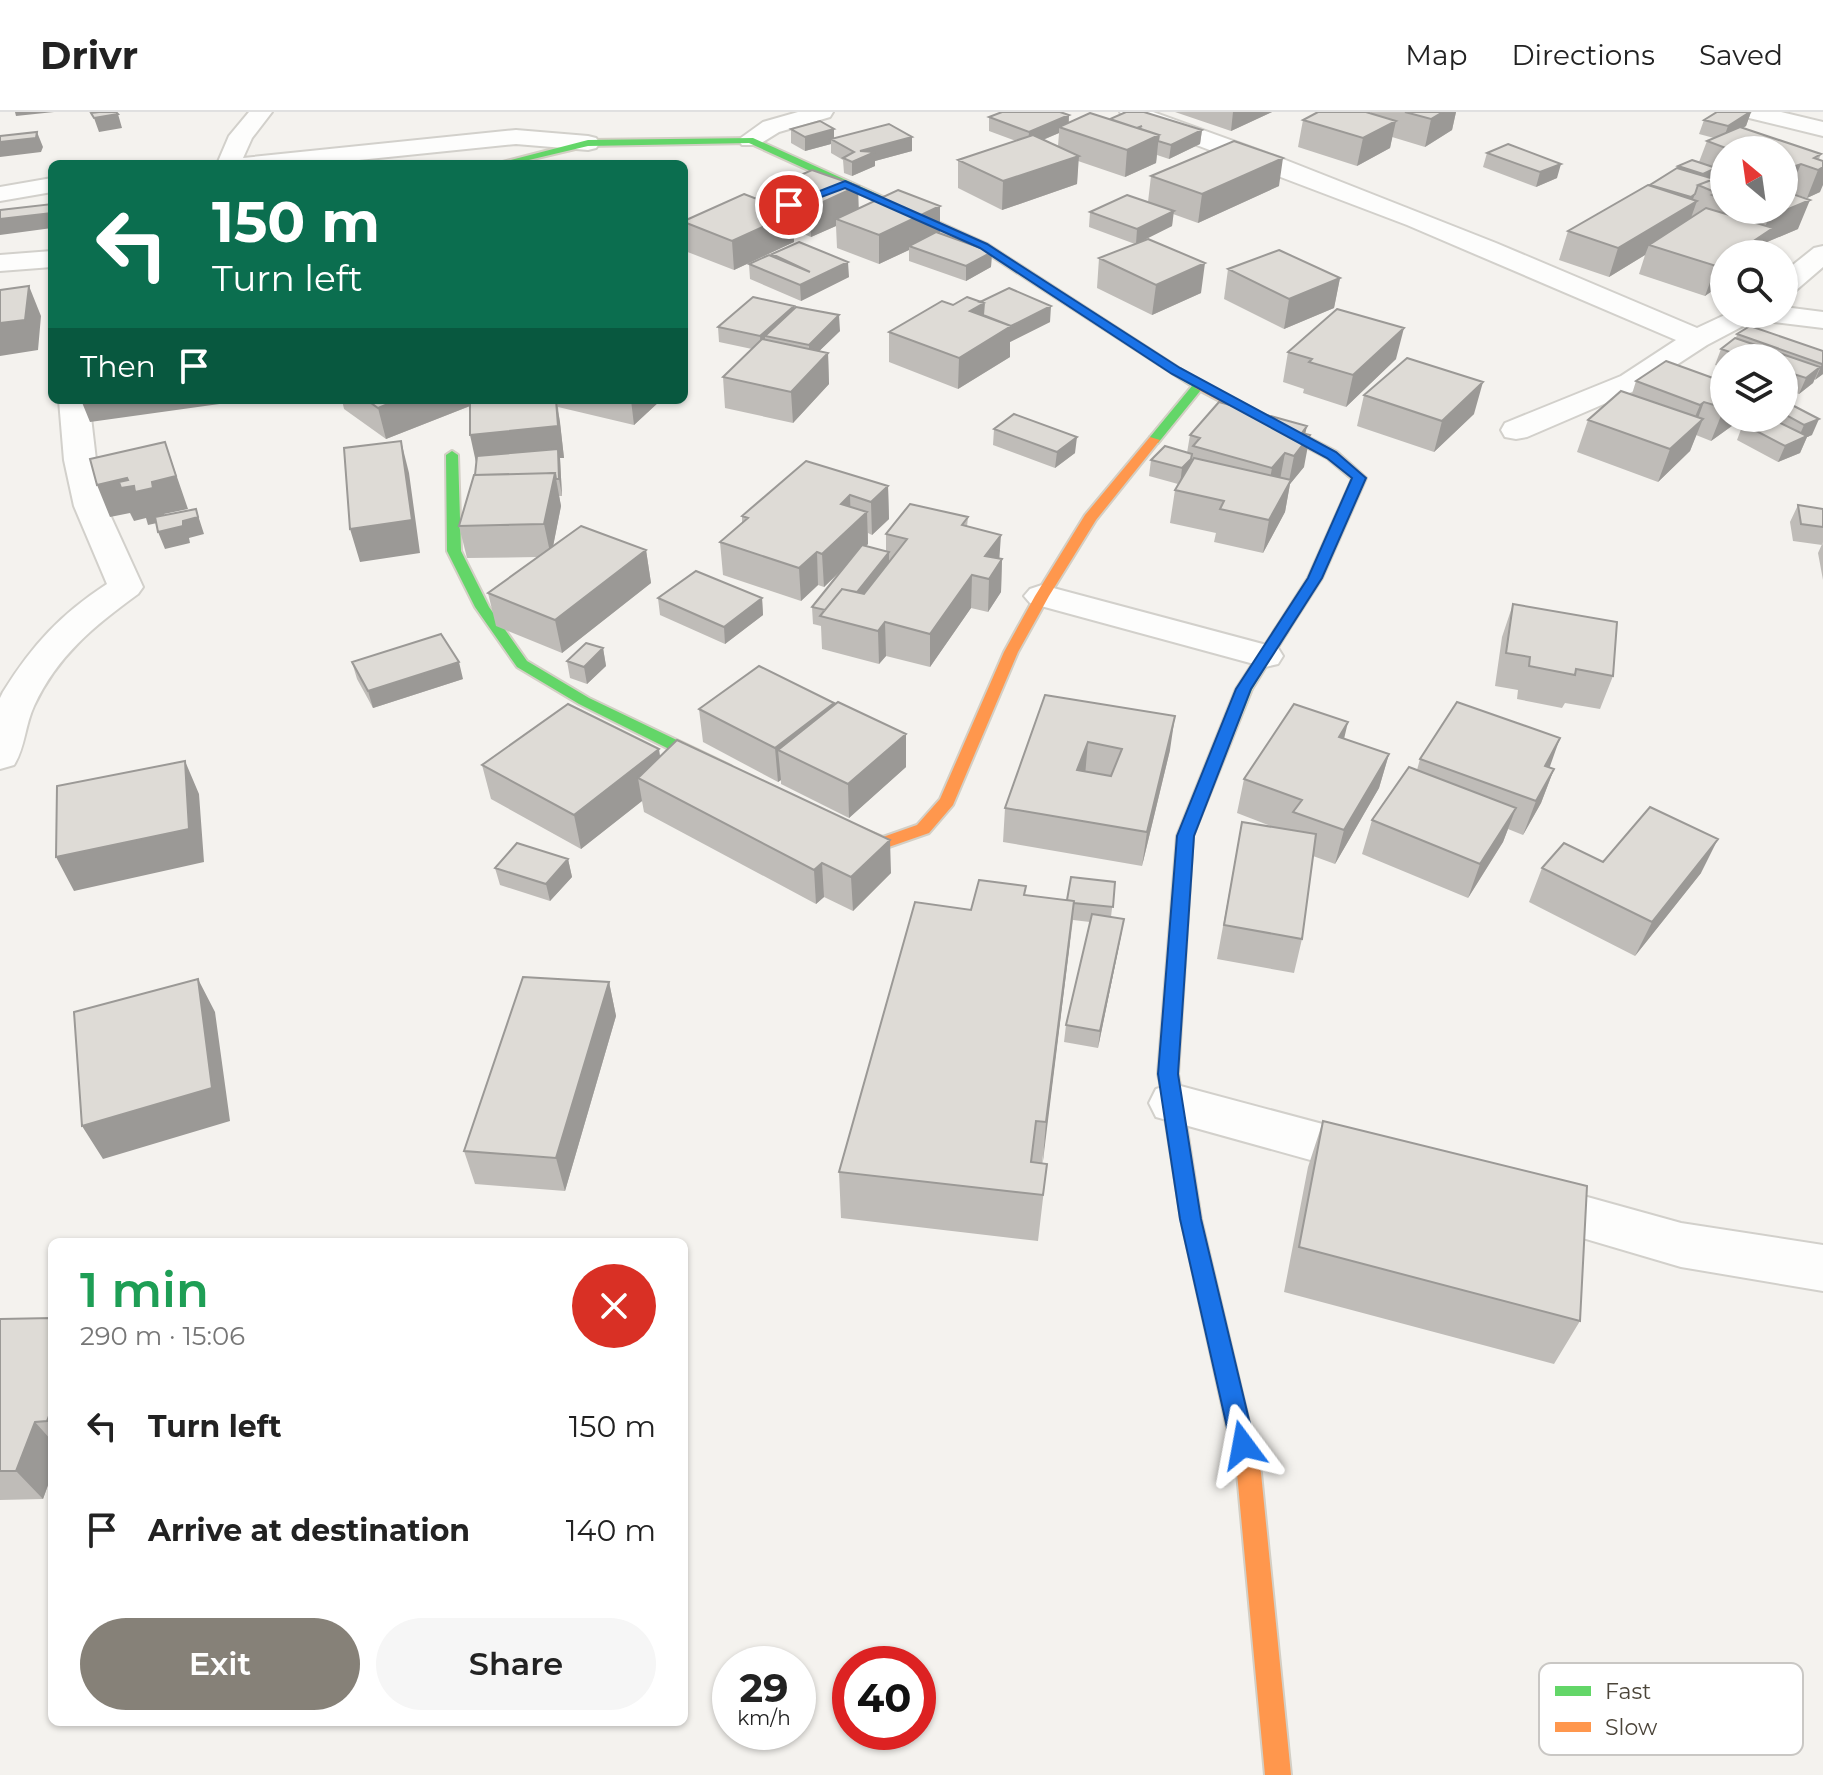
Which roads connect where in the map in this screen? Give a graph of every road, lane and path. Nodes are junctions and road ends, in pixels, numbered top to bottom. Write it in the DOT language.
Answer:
graph roads {
  1 [pos="261,112"];
  2 [pos="822,112"];
  3 [pos="1131,112"];
  4 [pos="1753,112"];
  5 [pos="1823,129"];
  6 [pos="750,140"];
  7 [pos="588,143"];
  8 [pos="231,160"];
  9 [pos="289,160"];
  10 [pos="517,160"];
  11 [pos="845,184"];
  12 [pos="48,186"];
  13 [pos="0,194"];
  14 [pos="812,197"];
  15 [pos="1823,254"];
  16 [pos="48,259"];
  17 [pos="0,263"];
  18 [pos="1798,275"];
  19 [pos="1798,317"];
  20 [pos="1823,320"];
  21 [pos="1720,328"];
  22 [pos="1697,339"];
  23 [pos="1199,385"];
  24 [pos="74,404"];
  25 [pos="1516,430"];
  26 [pos="452,455"];
  27 [pos="1042,596"];
  28 [pos="1265,656"];
  29 [pos="0,756"];
  30 [pos="735,775"];
  31 [pos="817,815"];
  32 [pos="1173,1103"];
  33 [pos="1425,1172"];
  34 [pos="1485,1189"];
  35 [pos="1823,1268"];
  36 [pos="1278,1775"];
  1 -- 8 [label="street"];
  2 -- 6 [label="street"];
  3 -- 22 [label="street"];
  4 -- 5 [label="street"];
  6 -- 7 [label="street"];
  6 -- 11 [label="street"];
  7 -- 9 [label="street"];
  7 -- 10 [label="street"];
  11 -- 14 [label="street"];
  11 -- 23 [label="street"];
  12 -- 13 [label="street"];
  15 -- 18 [label="street"];
  16 -- 17 [label="street"];
  19 -- 20 [label="street"];
  21 -- 22 [label="street"];
  22 -- 25 [label="street"];
  23 -- 27 [label="street"];
  23 -- 28 [label="street"];
  24 -- 29 [label="street"];
  26 -- 30 [label="street"];
  27 -- 28 [label="street"];
  27 -- 31 [label="street"];
  28 -- 32 [label="street"];
  32 -- 33 [label="street"];
  32 -- 36 [label="street"];
  34 -- 35 [label="street"];
}
